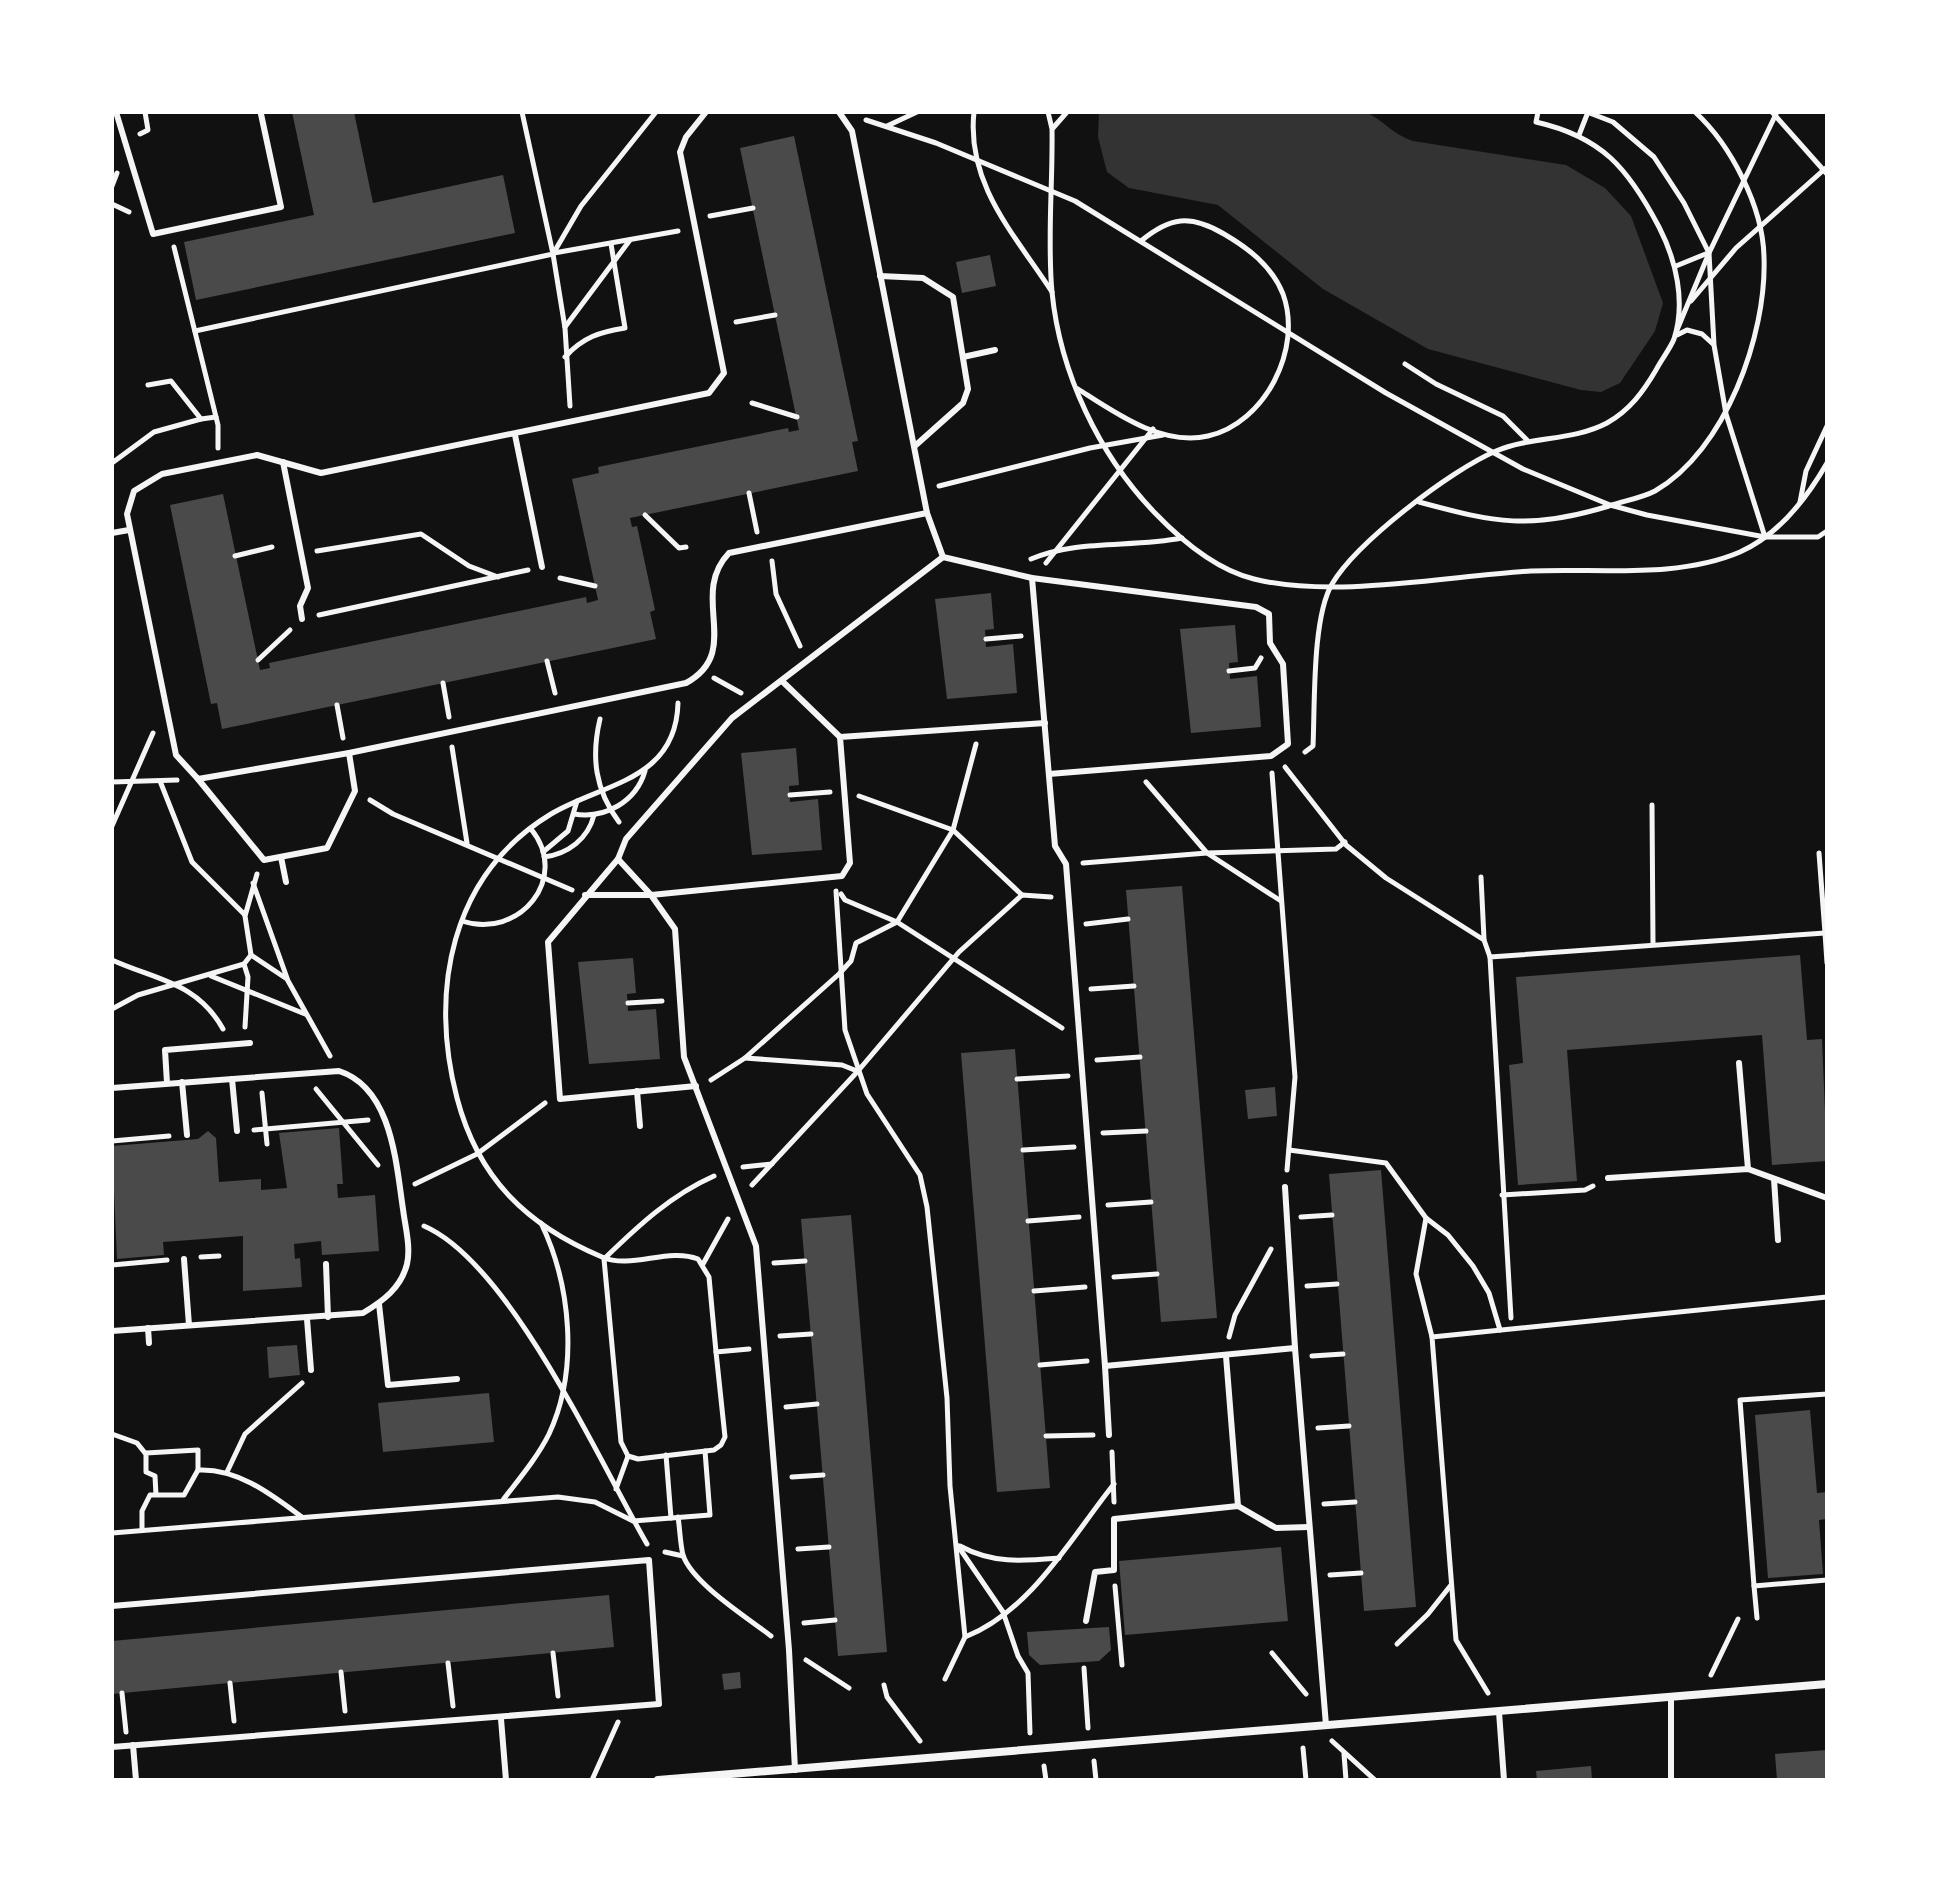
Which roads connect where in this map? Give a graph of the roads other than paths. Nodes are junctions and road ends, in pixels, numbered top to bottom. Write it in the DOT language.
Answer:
graph roads {
  1 [pos="116,112"];
  2 [pos="706,112"];
  3 [pos="261,114"];
  4 [pos="842,115"];
  5 [pos="880,276"];
  6 [pos="995,350"];
  7 [pos="963,357"];
  8 [pos="515,435"];
  9 [pos="916,445"];
  10 [pos="283,462"];
  11 [pos="927,513"];
  12 [pos="129,530"];
  13 [pos="112,533"];
  14 [pos="943,557"];
  15 [pos="542,567"];
  16 [pos="1032,578"];
  17 [pos="302,619"];
  18 [pos="782,681"];
  19 [pos="1045,723"];
  20 [pos="840,737"];
  21 [pos="349,753"];
  22 [pos="1049,774"];
  23 [pos="198,779"];
  24 [pos="281,857"];
  25 [pos="618,859"];
  26 [pos="286,882"];
  27 [pos="585,895"];
  28 [pos="651,895"];
  29 [pos="246,1043"];
  30 [pos="1739,1063"];
  31 [pos="232,1079"];
  32 [pos="182,1082"];
  33 [pos="167,1083"];
  34 [pos="696,1086"];
  35 [pos="112,1088"];
  36 [pos="637,1091"];
  37 [pos="640,1126"];
  38 [pos="237,1131"];
  39 [pos="187,1135"];
  40 [pos="1748,1169"];
  41 [pos="1608,1178"];
  42 [pos="1774,1179"];
  43 [pos="1285,1187"];
  44 [pos="1827,1198"];
  45 [pos="1778,1240"];
  46 [pos="184,1259"];
  47 [pos="326,1264"];
  48 [pos="379,1304"];
  49 [pos="328,1317"];
  50 [pos="307,1319"];
  51 [pos="189,1325"];
  52 [pos="148,1328"];
  53 [pos="112,1331"];
  54 [pos="149,1343"];
  55 [pos="1295,1348"];
  56 [pos="1226,1353"];
  57 [pos="1105,1363"];
  58 [pos="311,1370"];
  59 [pos="457,1379"];
  60 [pos="1109,1435"];
  61 [pos="1238,1506"];
  62 [pos="1309,1527"];
  63 [pos="112,1606"];
  64 [pos="1086,1621"];
  65 [pos="1827,1684"];
  66 [pos="1671,1698"];
  67 [pos="1499,1712"];
  68 [pos="501,1719"];
  69 [pos="1326,1725"];
  70 [pos="130,1745"];
  71 [pos="112,1747"];
  72 [pos="795,1770"];
  73 [pos="136,1780"];
  74 [pos="506,1780"];
  75 [pos="658,1780"];
  76 [pos="1504,1780"];
  77 [pos="1671,1780"];
  1 -- 3 [label="lane"];
  2 -- 8 [label="lane"];
  4 -- 5 [label="lane"];
  5 -- 7 [label="lane"];
  5 -- 9 [label="lane"];
  6 -- 7 [label="lane"];
  7 -- 9 [label="lane"];
  8 -- 10 [label="lane"];
  8 -- 15 [label="lane"];
  9 -- 11 [label="lane"];
  10 -- 12 [label="lane"];
  10 -- 17 [label="lane"];
  11 -- 14 [label="lane"];
  11 -- 21 [label="lane"];
  12 -- 13 [label="lane"];
  12 -- 23 [label="lane"];
  14 -- 16 [label="lane"];
  14 -- 18 [label="lane"];
  16 -- 19 [label="lane"];
  16 -- 22 [label="lane"];
  18 -- 20 [label="lane"];
  18 -- 25 [label="lane"];
  19 -- 20 [label="lane"];
  19 -- 22 [label="lane"];
  20 -- 28 [label="lane"];
  21 -- 23 [label="lane"];
  21 -- 24 [label="lane"];
  22 -- 57 [label="lane"];
  23 -- 24 [label="lane"];
  24 -- 26 [label="lane"];
  25 -- 27 [label="lane"];
  25 -- 28 [label="lane"];
  27 -- 28 [label="lane"];
  27 -- 36 [label="lane"];
  28 -- 34 [label="lane"];
  29 -- 33 [label="lane"];
  30 -- 40 [label="lane"];
  31 -- 32 [label="lane"];
  31 -- 38 [label="lane"];
  31 -- 48 [label="lane"];
  32 -- 33 [label="lane"];
  32 -- 39 [label="lane"];
  33 -- 35 [label="lane"];
  34 -- 36 [label="lane"];
  34 -- 72 [label="lane"];
  36 -- 37 [label="lane"];
  40 -- 41 [label="lane"];
  40 -- 42 [label="lane"];
  42 -- 44 [label="lane"];
  42 -- 45 [label="lane"];
  43 -- 55 [label="lane"];
  46 -- 51 [label="lane"];
  47 -- 49 [label="lane"];
  48 -- 49 [label="lane"];
  48 -- 59 [label="lane"];
  49 -- 50 [label="lane"];
  50 -- 51 [label="lane"];
  50 -- 58 [label="lane"];
  51 -- 52 [label="lane"];
  52 -- 53 [label="lane"];
  52 -- 54 [label="lane"];
  55 -- 56 [label="lane"];
  55 -- 62 [label="lane"];
  56 -- 57 [label="lane"];
  56 -- 61 [label="lane"];
  57 -- 60 [label="lane"];
  61 -- 62 [label="lane"];
  61 -- 64 [label="lane"];
  62 -- 69 [label="lane"];
  63 -- 68 [label="lane"];
  65 -- 66 [label="street"];
  66 -- 67 [label="street"];
  66 -- 77 [label="lane"];
  67 -- 69 [label="street"];
  67 -- 76 [label="lane"];
  68 -- 70 [label="lane"];
  68 -- 74 [label="lane"];
  69 -- 72 [label="street"];
  70 -- 71 [label="lane"];
  70 -- 73 [label="lane"];
  72 -- 75 [label="street"];
}
